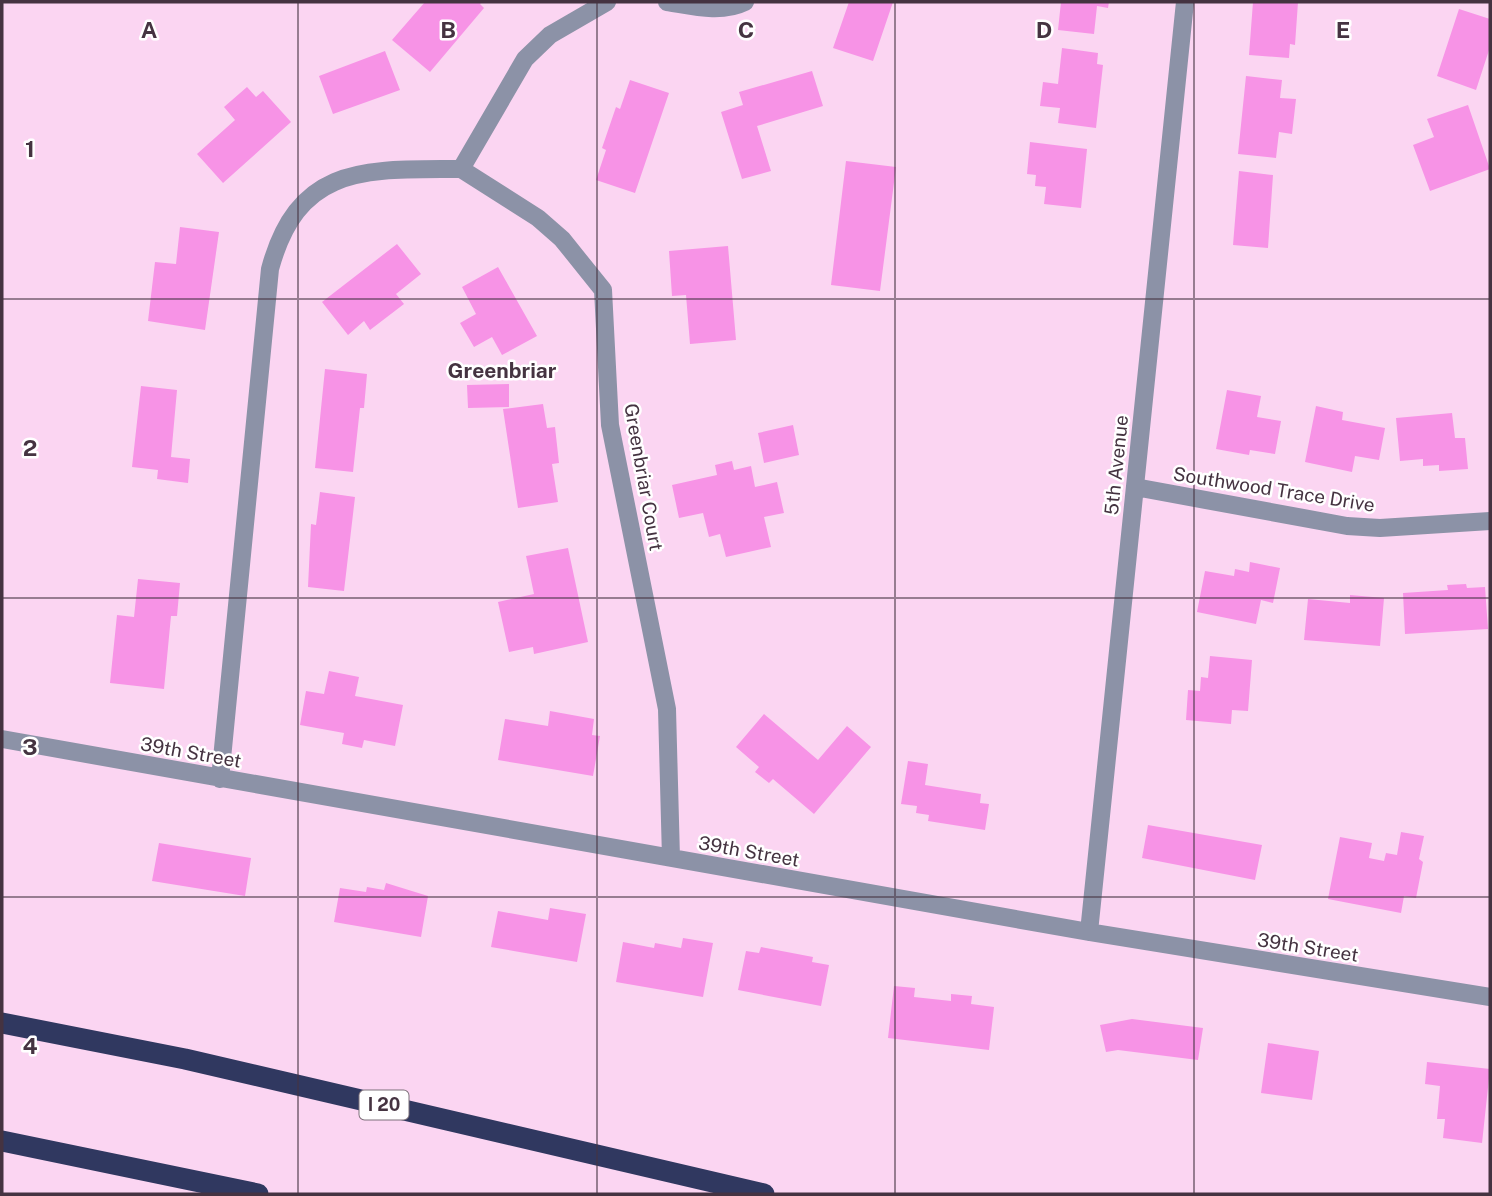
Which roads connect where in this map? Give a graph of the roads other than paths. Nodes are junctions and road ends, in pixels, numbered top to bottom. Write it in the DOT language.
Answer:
graph roads {
  1 [pos="607,2"];
  2 [pos="667,2"];
  3 [pos="745,2"];
  4 [pos="1185,2"];
  5 [pos="461,169"];
  6 [pos="1135,487"];
  7 [pos="1490,521"];
  8 [pos="2,739"];
  9 [pos="220,779"];
  10 [pos="671,858"];
  11 [pos="1089,932"];
  12 [pos="1490,998"];
  13 [pos="2,1023"];
  14 [pos="2,1141"];
  15 [pos="258,1194"];
  16 [pos="764,1194"];
  1 -- 5 [label="street"];
  2 -- 3 [label="street"];
  4 -- 6 [label="street, 5th Avenue"];
  5 -- 9 [label="street"];
  5 -- 10 [label="street, Greenbriar Court"];
  6 -- 7 [label="street, Southwood Trace Drive"];
  6 -- 11 [label="street, 5th Avenue"];
  8 -- 9 [label="street, 39th Street"];
  9 -- 10 [label="street, 39th Street"];
  10 -- 11 [label="street, 39th Street"];
  11 -- 12 [label="street, 39th Street"];
  13 -- 16 [label="highway, I 20"];
  14 -- 15 [label="highway"];
}
